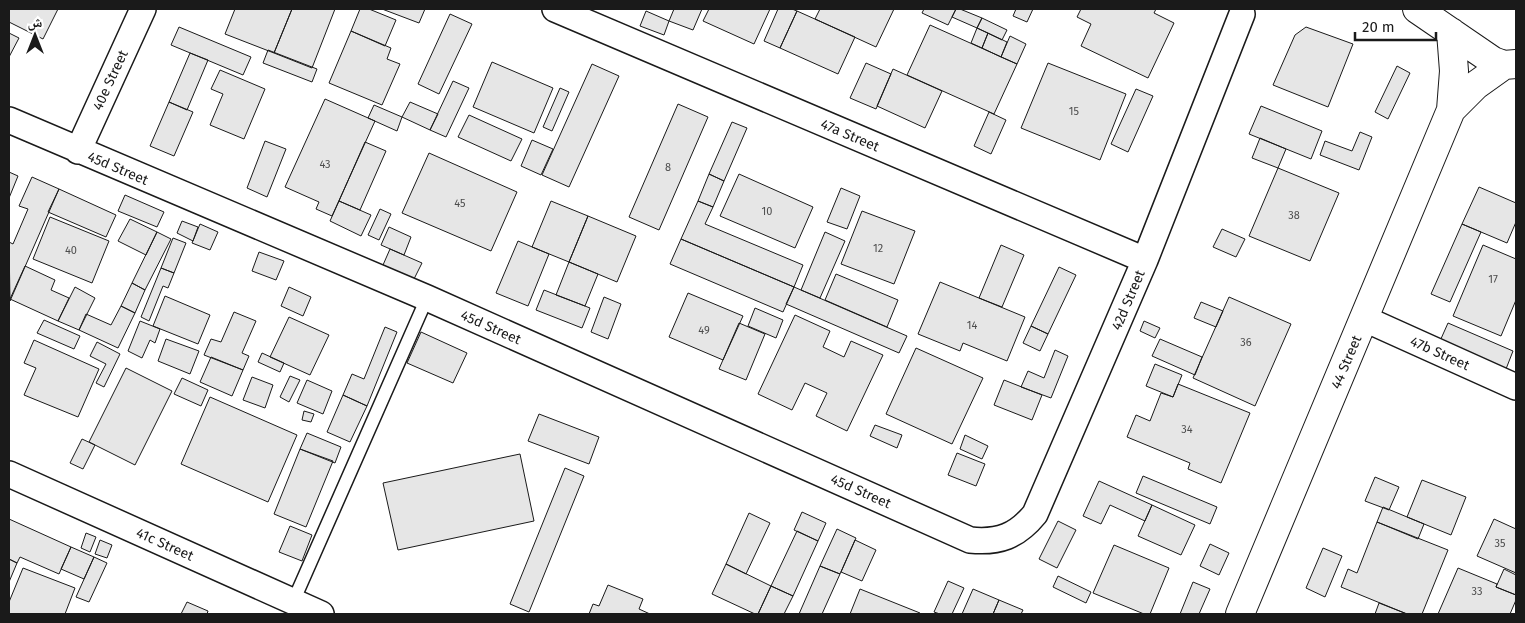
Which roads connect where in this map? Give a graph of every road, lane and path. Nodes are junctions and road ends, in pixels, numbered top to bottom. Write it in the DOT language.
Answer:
graph roads {
  1 [pos="143,9"];
  2 [pos="555,9"];
  3 [pos="1417,9"];
  4 [pos="1242,14"];
  5 [pos="1450,32"];
  6 [pos="1513,64"];
  7 [pos="1450,110"];
  8 [pos="9,120"];
  9 [pos="78,151"];
  10 [pos="1145,260"];
  11 [pos="427,298"];
  12 [pos="1364,319"];
  13 [pos="1516,387"];
  14 [pos="9,474"];
  15 [pos="970,540"];
  16 [pos="293,602"];
  17 [pos="321,614"];
  18 [pos="1240,614"];
  1 -- 9 [label="street, 40e Street"];
  2 -- 10 [label="street, 47a Street"];
  3 -- 5 [label="street"];
  4 -- 10 [label="street, 42d Street"];
  5 -- 6 [label="street"];
  5 -- 7 [label="street, 44 Street"];
  6 -- 7 [label="street, 44 Street"];
  7 -- 12 [label="street, 44 Street"];
  8 -- 9 [label="street, 45d Street"];
  9 -- 11 [label="street, 45d Street"];
  10 -- 15 [label="street, 42d Street"];
  11 -- 15 [label="street, 45d Street"];
  11 -- 16 [label="lane"];
  12 -- 13 [label="street, 47b Street"];
  12 -- 18 [label="street, 44 Street"];
  14 -- 16 [label="street, 41c Street"];
  16 -- 17 [label="street, 41c Street"];
}
